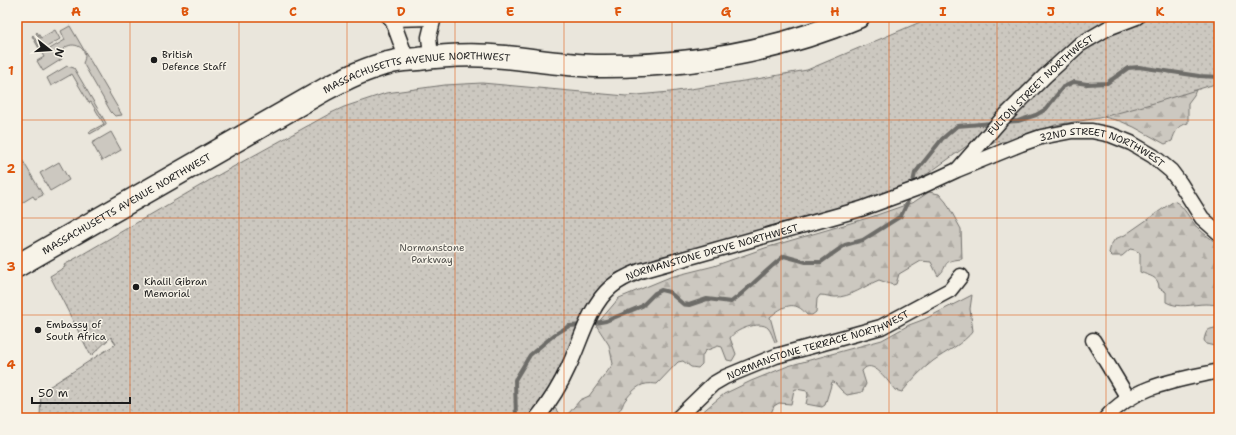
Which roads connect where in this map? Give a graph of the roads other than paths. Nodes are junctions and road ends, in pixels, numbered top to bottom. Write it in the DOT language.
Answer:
graph roads {
  1 [pos="433,17"];
  2 [pos="858,17"];
  3 [pos="1137,17"];
  4 [pos="391,18"];
  5 [pos="431,57"];
  6 [pos="407,60"];
  7 [pos="957,170"];
  8 [pos="1219,233"];
  9 [pos="17,266"];
  10 [pos="961,276"];
  11 [pos="1092,340"];
  12 [pos="1219,371"];
  13 [pos="1128,398"];
  14 [pos="537,418"];
  15 [pos="678,418"];
  16 [pos="1106,418"];
  1 -- 4 [label="street"];
  1 -- 5 [label="street"];
  2 -- 5 [label="main road, MASSACHUSETTS AVENUE NORTHWEST"];
  3 -- 7 [label="street, FULTON STREET NORTHWEST"];
  4 -- 6 [label="street"];
  5 -- 6 [label="main road, MASSACHUSETTS AVENUE NORTHWEST"];
  6 -- 9 [label="main road, MASSACHUSETTS AVENUE NORTHWEST"];
  7 -- 8 [label="street, 32ND STREET NORTHWEST"];
  7 -- 14 [label="street, NORMANSTONE DRIVE NORTHWEST"];
  10 -- 15 [label="street, NORMANSTONE TERRACE NORTHWEST"];
  11 -- 13 [label="street"];
  12 -- 13 [label="street"];
  13 -- 16 [label="street"];
}
